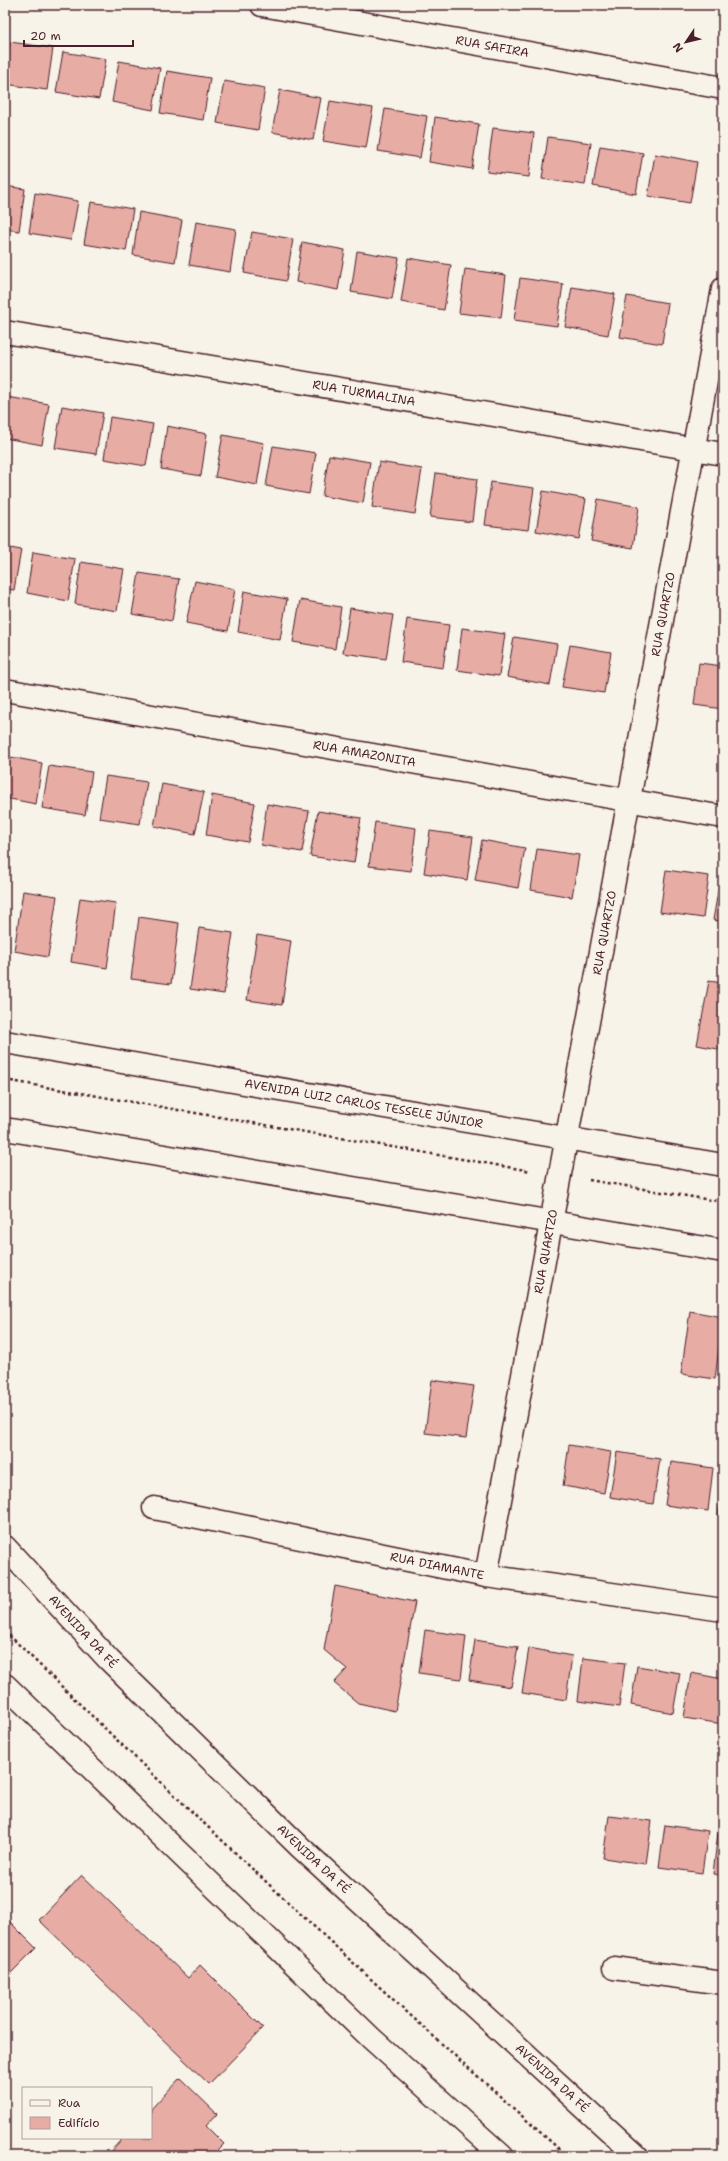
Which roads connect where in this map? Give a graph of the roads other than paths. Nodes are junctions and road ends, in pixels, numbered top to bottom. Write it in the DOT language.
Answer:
graph roads {
  1 [pos="262,5"];
  2 [pos="723,88"];
  3 [pos="723,289"];
  4 [pos="5,332"];
  5 [pos="694,448"];
  6 [pos="723,454"];
  7 [pos="5,690"];
  8 [pos="629,800"];
  9 [pos="723,817"];
  10 [pos="5,1042"];
  11 [pos="5,1129"];
  12 [pos="567,1138"];
  13 [pos="723,1165"];
  14 [pos="551,1221"];
  15 [pos="723,1251"];
  16 [pos="154,1508"];
  17 [pos="5,1547"];
  18 [pos="486,1576"];
  19 [pos="723,1610"];
  20 [pos="5,1685"];
  21 [pos="614,1968"];
  22 [pos="723,1983"];
  23 [pos="502,2156"];
  24 [pos="637,2156"];
  1 -- 2 [label="street, RUA SAFIRA"];
  3 -- 5 [label="street, RUA QUARTZO"];
  4 -- 5 [label="street, RUA TURMALINA"];
  5 -- 6 [label="street, RUA TURMALINA"];
  5 -- 8 [label="street, RUA QUARTZO"];
  7 -- 8 [label="street, RUA AMAZONITA"];
  8 -- 9 [label="street, RUA AMAZONITA"];
  8 -- 12 [label="street, RUA QUARTZO"];
  10 -- 12 [label="street, AVENIDA LUIZ CARLOS TESSELE JÚNIOR"];
  11 -- 14 [label="street"];
  12 -- 13 [label="street, AVENIDA LUIZ CARLOS TESSELE JÚNIOR"];
  12 -- 14 [label="street, RUA QUARTZO"];
  14 -- 15 [label="street"];
  14 -- 18 [label="street, RUA QUARTZO"];
  16 -- 18 [label="street, RUA DIAMANTE"];
  17 -- 24 [label="street, AVENIDA DA FÉ"];
  18 -- 19 [label="street, RUA DIAMANTE"];
  20 -- 23 [label="street"];
  21 -- 22 [label="street"];
}
